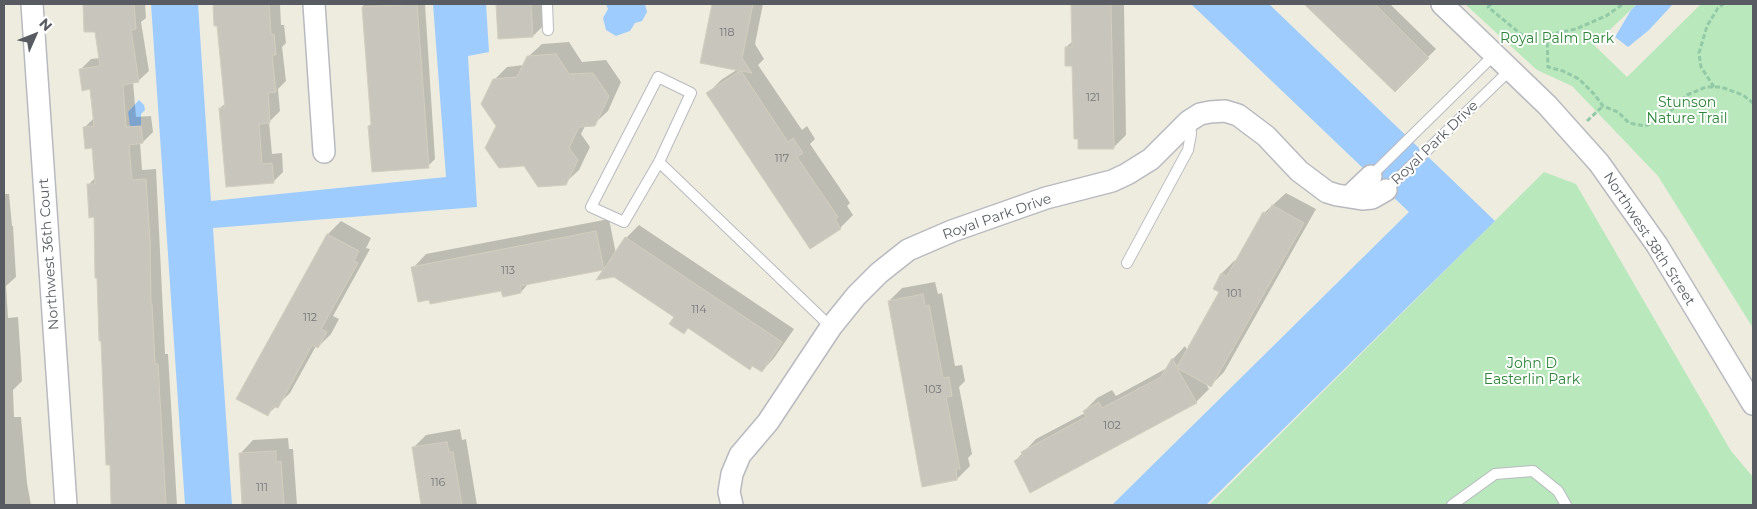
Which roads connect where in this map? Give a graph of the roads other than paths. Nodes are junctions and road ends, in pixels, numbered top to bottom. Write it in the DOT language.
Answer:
graph roads {
  1 [pos="32,4"];
  2 [pos="314,4"];
  3 [pos="546,4"];
  4 [pos="1442,4"];
  5 [pos="548,30"];
  6 [pos="1495,54"];
  7 [pos="1511,69"];
  8 [pos="1190,121"];
  9 [pos="324,152"];
  10 [pos="658,162"];
  11 [pos="1371,176"];
  12 [pos="1386,190"];
  13 [pos="1350,196"];
  14 [pos="1127,262"];
  15 [pos="831,327"];
  16 [pos="1753,404"];
  17 [pos="66,505"];
  18 [pos="732,505"];
  19 [pos="1452,505"];
  20 [pos="1566,505"];
  1 -- 17 [label="street, Northwest 36th Court"];
  2 -- 9 [label="street"];
  3 -- 5 [label="lane"];
  4 -- 6 [label="street, Northwest 38th Street"];
  6 -- 7 [label="street, Northwest 38th Street"];
  6 -- 11 [label="lane, Royal Park Drive"];
  7 -- 12 [label="lane, Royal Park Drive"];
  7 -- 16 [label="street, Northwest 38th Street"];
  8 -- 13 [label="street, Royal Park Drive"];
  8 -- 14 [label="lane"];
  8 -- 15 [label="street, Royal Park Drive"];
  10 -- 10 [label="lane"];
  10 -- 15 [label="lane"];
  11 -- 13 [label="street, Royal Park Drive"];
  12 -- 13 [label="street, Royal Park Drive"];
  15 -- 18 [label="street, Royal Park Drive"];
  19 -- 20 [label="lane"];
}
